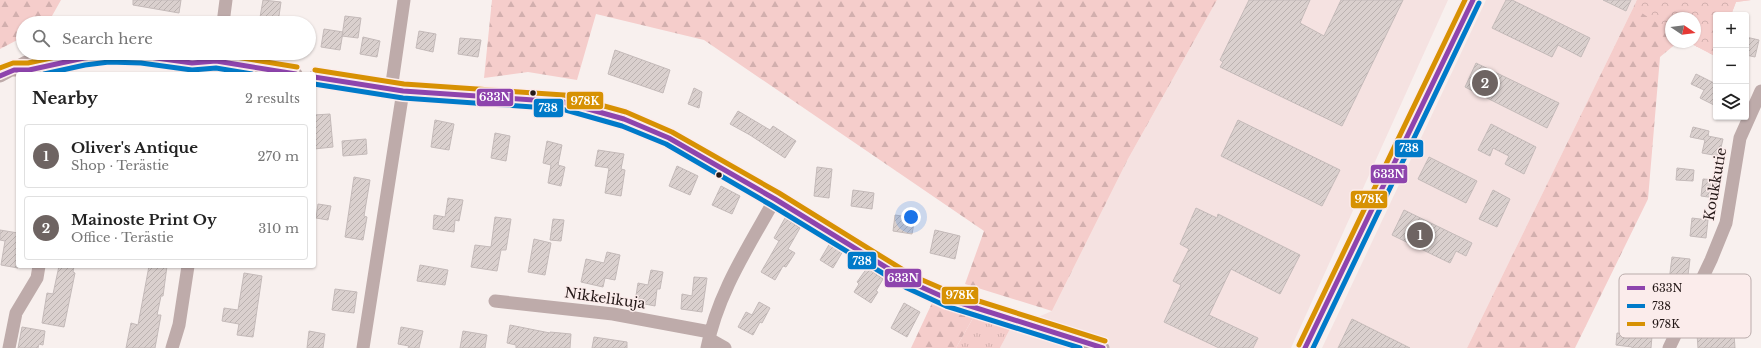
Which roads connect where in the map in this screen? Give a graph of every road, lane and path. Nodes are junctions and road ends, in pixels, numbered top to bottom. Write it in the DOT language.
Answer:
graph roads {
  1 [pos="226,0"];
  2 [pos="404,0"];
  3 [pos="1474,0"];
  4 [pos="224,16"];
  5 [pos="31,60"];
  6 [pos="75,60"];
  7 [pos="171,60"];
  8 [pos="216,63"];
  9 [pos="14,70"];
  10 [pos="281,72"];
  11 [pos="0,76"];
  12 [pos="316,77"];
  13 [pos="397,90"];
  14 [pos="1761,91"];
  15 [pos="775,199"];
  16 [pos="39,268"];
  17 [pos="188,268"];
  18 [pos="1704,274"];
  19 [pos="495,301"];
  20 [pos="1674,338"];
  21 [pos="709,339"];
  22 [pos="9,348"];
  23 [pos="172,348"];
  24 [pos="363,348"];
  25 [pos="725,348"];
  26 [pos="1103,348"];
  27 [pos="1305,348"];
  28 [pos="1669,348"];
  1 -- 4 [label="street"];
  2 -- 13 [label="street"];
  3 -- 27 [label="street"];
  5 -- 9 [label="street"];
  6 -- 9 [label="street"];
  7 -- 8 [label="street"];
  8 -- 10 [label="street"];
  9 -- 11 [label="street"];
  12 -- 13 [label="street"];
  13 -- 15 [label="street"];
  13 -- 24 [label="street"];
  14 -- 18 [label="street, Koukkutie"];
  15 -- 21 [label="street"];
  15 -- 26 [label="street"];
  16 -- 22 [label="street"];
  17 -- 23 [label="street"];
  19 -- 21 [label="street, Nikkelikuja"];
  20 -- 28 [label="street, Koukkutie"];
  21 -- 25 [label="street, Nikkelikuja"];
}
